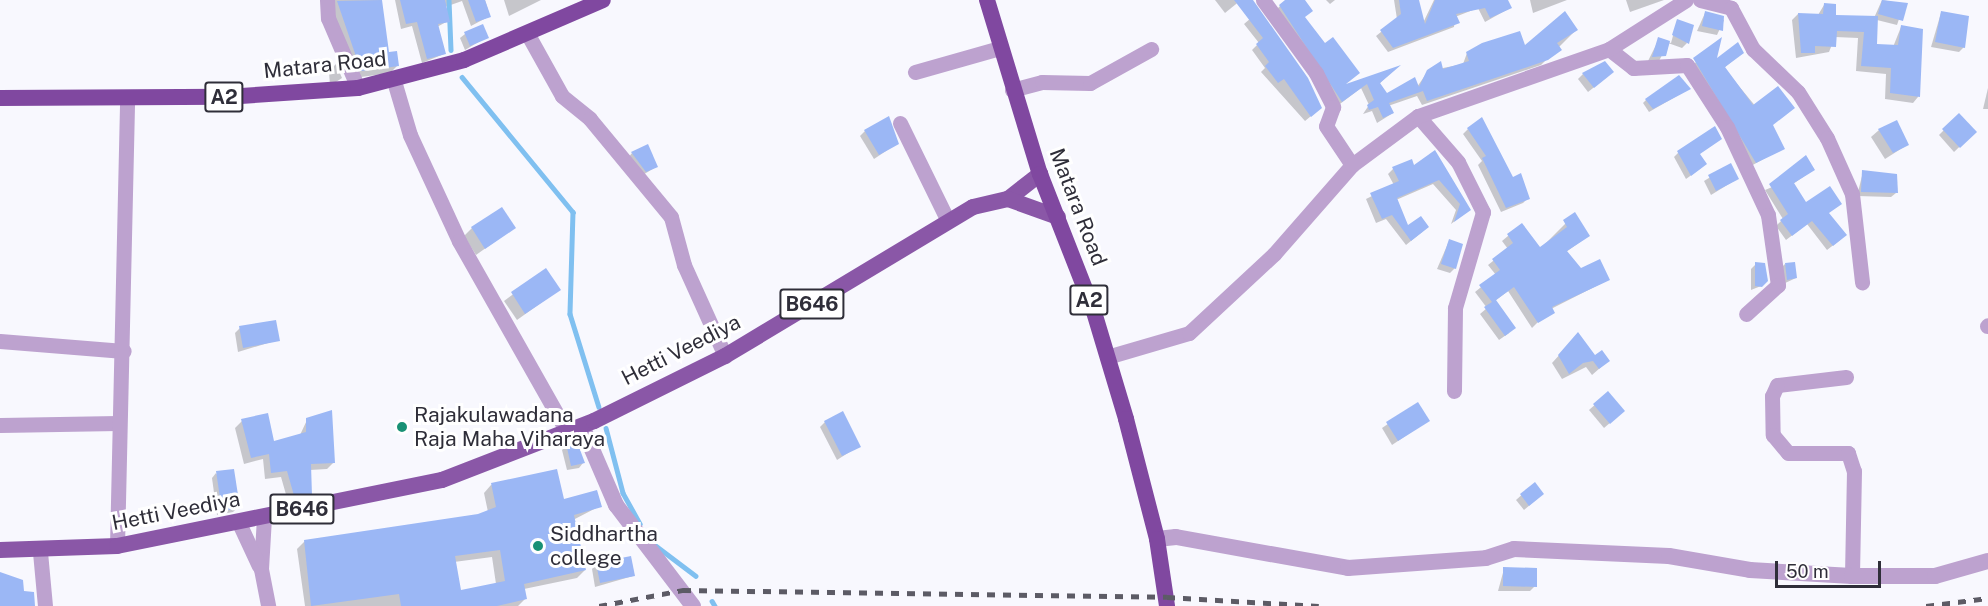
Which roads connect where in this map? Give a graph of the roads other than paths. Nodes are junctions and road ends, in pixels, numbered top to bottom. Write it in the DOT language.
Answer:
graph roads {
  1 [pos="327,0"];
  2 [pos="603,0"];
  3 [pos="987,0"];
  4 [pos="1263,0"];
  5 [pos="1686,0"];
  6 [pos="1700,0"];
  7 [pos="527,33"];
  8 [pos="1000,48"];
  9 [pos="1151,49"];
  10 [pos="1609,49"];
  11 [pos="915,72"];
  12 [pos="394,81"];
  13 [pos="358,88"];
  14 [pos="1012,90"];
  15 [pos="127,97"];
  16 [pos="0,98"];
  17 [pos="1418,116"];
  18 [pos="900,123"];
  19 [pos="1352,165"];
  20 [pos="1040,174"];
  21 [pos="1008,199"];
  22 [pos="1058,217"];
  23 [pos="948,221"];
  24 [pos="1862,282"];
  25 [pos="1746,314"];
  26 [pos="0,341"];
  27 [pos="124,351"];
  28 [pos="725,356"];
  29 [pos="1107,357"];
  30 [pos="1846,377"];
  31 [pos="1454,391"];
  32 [pos="118,423"];
  33 [pos="0,425"];
  34 [pos="581,426"];
  35 [pos="264,517"];
  36 [pos="239,523"];
  37 [pos="1157,539"];
  38 [pos="117,546"];
  39 [pos="0,550"];
  40 [pos="40,552"];
  41 [pos="1988,561"];
  42 [pos="261,568"];
  43 [pos="1852,576"];
  44 [pos="45,606"];
  45 [pos="268,606"];
  46 [pos="693,606"];
  47 [pos="1167,606"];
  1 -- 13 [label="street"];
  2 -- 7 [label="highway, Matara Road / A2"];
  3 -- 8 [label="highway, Matara Road / A2"];
  4 -- 19 [label="street"];
  5 -- 10 [label="street"];
  6 -- 24 [label="street"];
  7 -- 12 [label="highway, Matara Road / A2"];
  7 -- 28 [label="street"];
  8 -- 11 [label="street"];
  8 -- 14 [label="highway, Matara Road / A2"];
  9 -- 14 [label="street"];
  10 -- 17 [label="street"];
  10 -- 25 [label="street"];
  12 -- 13 [label="highway, Matara Road / A2"];
  12 -- 34 [label="street"];
  13 -- 15 [label="highway, Matara Road / A2"];
  14 -- 20 [label="highway, Matara Road / A2"];
  15 -- 16 [label="highway, Matara Road / A2"];
  15 -- 27 [label="street"];
  17 -- 19 [label="street"];
  17 -- 31 [label="street"];
  18 -- 23 [label="street"];
  19 -- 29 [label="street"];
  20 -- 21 [label="main road, Hetti Veediya / B646"];
  20 -- 22 [label="highway, Matara Road / A2"];
  21 -- 22 [label="main road"];
  21 -- 23 [label="main road, Hetti Veediya / B646"];
  22 -- 29 [label="highway, Matara Road / A2"];
  23 -- 28 [label="main road, Hetti Veediya / B646"];
  26 -- 27 [label="street"];
  27 -- 32 [label="street"];
  28 -- 34 [label="main road, Hetti Veediya / B646"];
  29 -- 37 [label="highway, Matara Road / A2"];
  30 -- 43 [label="street"];
  32 -- 33 [label="street"];
  32 -- 38 [label="street"];
  34 -- 35 [label="main road, Hetti Veediya / B646"];
  34 -- 46 [label="street"];
  35 -- 36 [label="main road, Hetti Veediya / B646"];
  35 -- 42 [label="street"];
  36 -- 38 [label="main road, Hetti Veediya / B646"];
  36 -- 42 [label="street"];
  37 -- 43 [label="street"];
  37 -- 47 [label="highway, Matara Road / A2"];
  38 -- 40 [label="main road, Hetti Veediya / B646"];
  39 -- 40 [label="main road, Hetti Veediya / B646"];
  40 -- 44 [label="street"];
  41 -- 43 [label="street"];
  42 -- 45 [label="street"];
}
